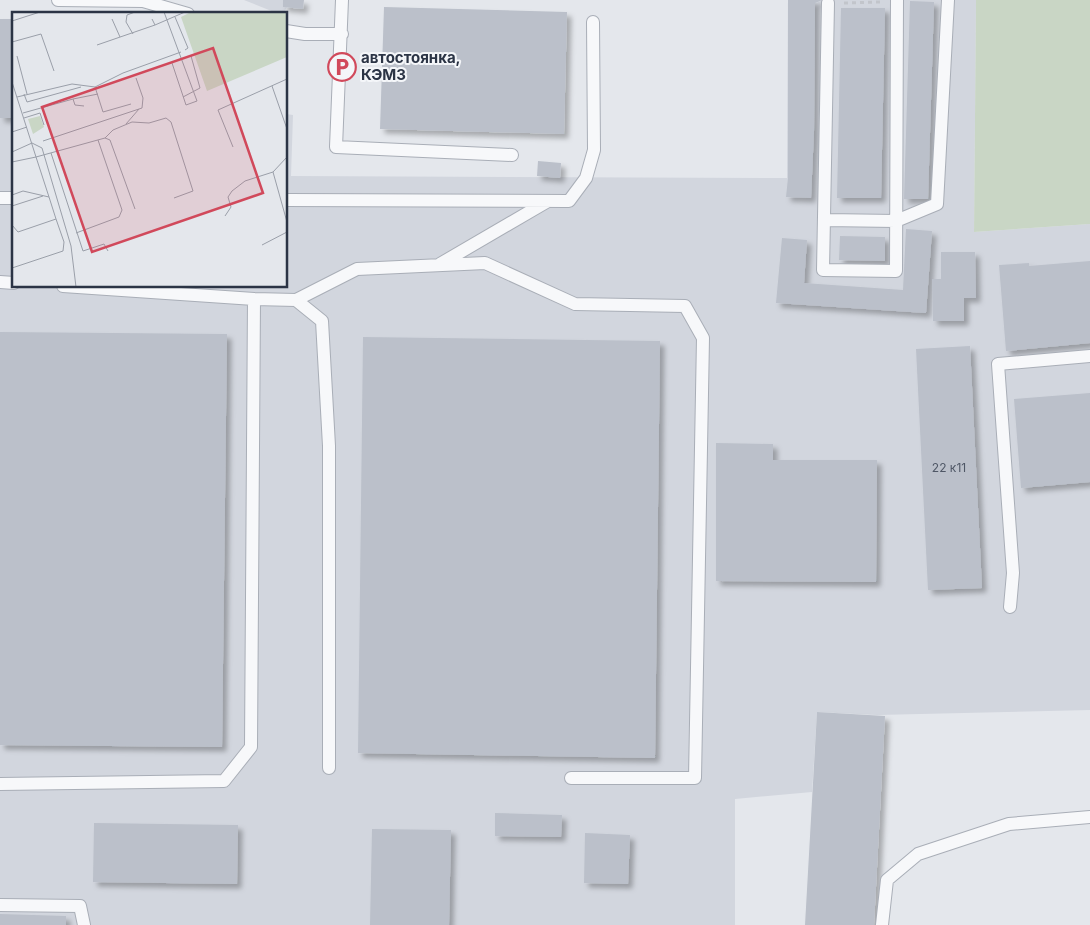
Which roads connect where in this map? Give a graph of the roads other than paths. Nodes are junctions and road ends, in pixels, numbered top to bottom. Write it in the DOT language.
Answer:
graph roads {
  1 [pos="58,0"];
  2 [pos="342,0"];
  3 [pos="897,0"];
  4 [pos="948,0"];
  5 [pos="828,3"];
  6 [pos="181,12"];
  7 [pos="593,22"];
  8 [pos="288,31"];
  9 [pos="342,34"];
  10 [pos="512,155"];
  11 [pos="288,200"];
  12 [pos="548,201"];
  13 [pos="825,220"];
  14 [pos="896,221"];
  15 [pos="438,265"];
  16 [pos="92,288"];
  17 [pos="254,299"];
  18 [pos="296,300"];
  19 [pos="1090,356"];
  20 [pos="1010,607"];
  21 [pos="329,768"];
  22 [pos="571,778"];
  23 [pos="0,784"];
  24 [pos="1090,817"];
  25 [pos="0,905"];
  26 [pos="84,925"];
  27 [pos="882,925"];
  1 -- 6 [label="lane"];
  2 -- 9 [label="lane"];
  3 -- 14 [label="lane"];
  4 -- 14 [label="lane"];
  5 -- 13 [label="lane"];
  7 -- 12 [label="lane"];
  8 -- 9 [label="lane"];
  9 -- 10 [label="lane"];
  11 -- 12 [label="lane"];
  12 -- 15 [label="lane"];
  13 -- 14 [label="lane"];
  13 -- 14 [label="lane"];
  15 -- 18 [label="lane"];
  15 -- 22 [label="lane"];
  16 -- 17 [label="lane"];
  17 -- 18 [label="lane"];
  17 -- 23 [label="lane"];
  18 -- 21 [label="lane"];
  19 -- 20 [label="lane"];
  24 -- 27 [label="lane"];
  25 -- 26 [label="lane"];
}
